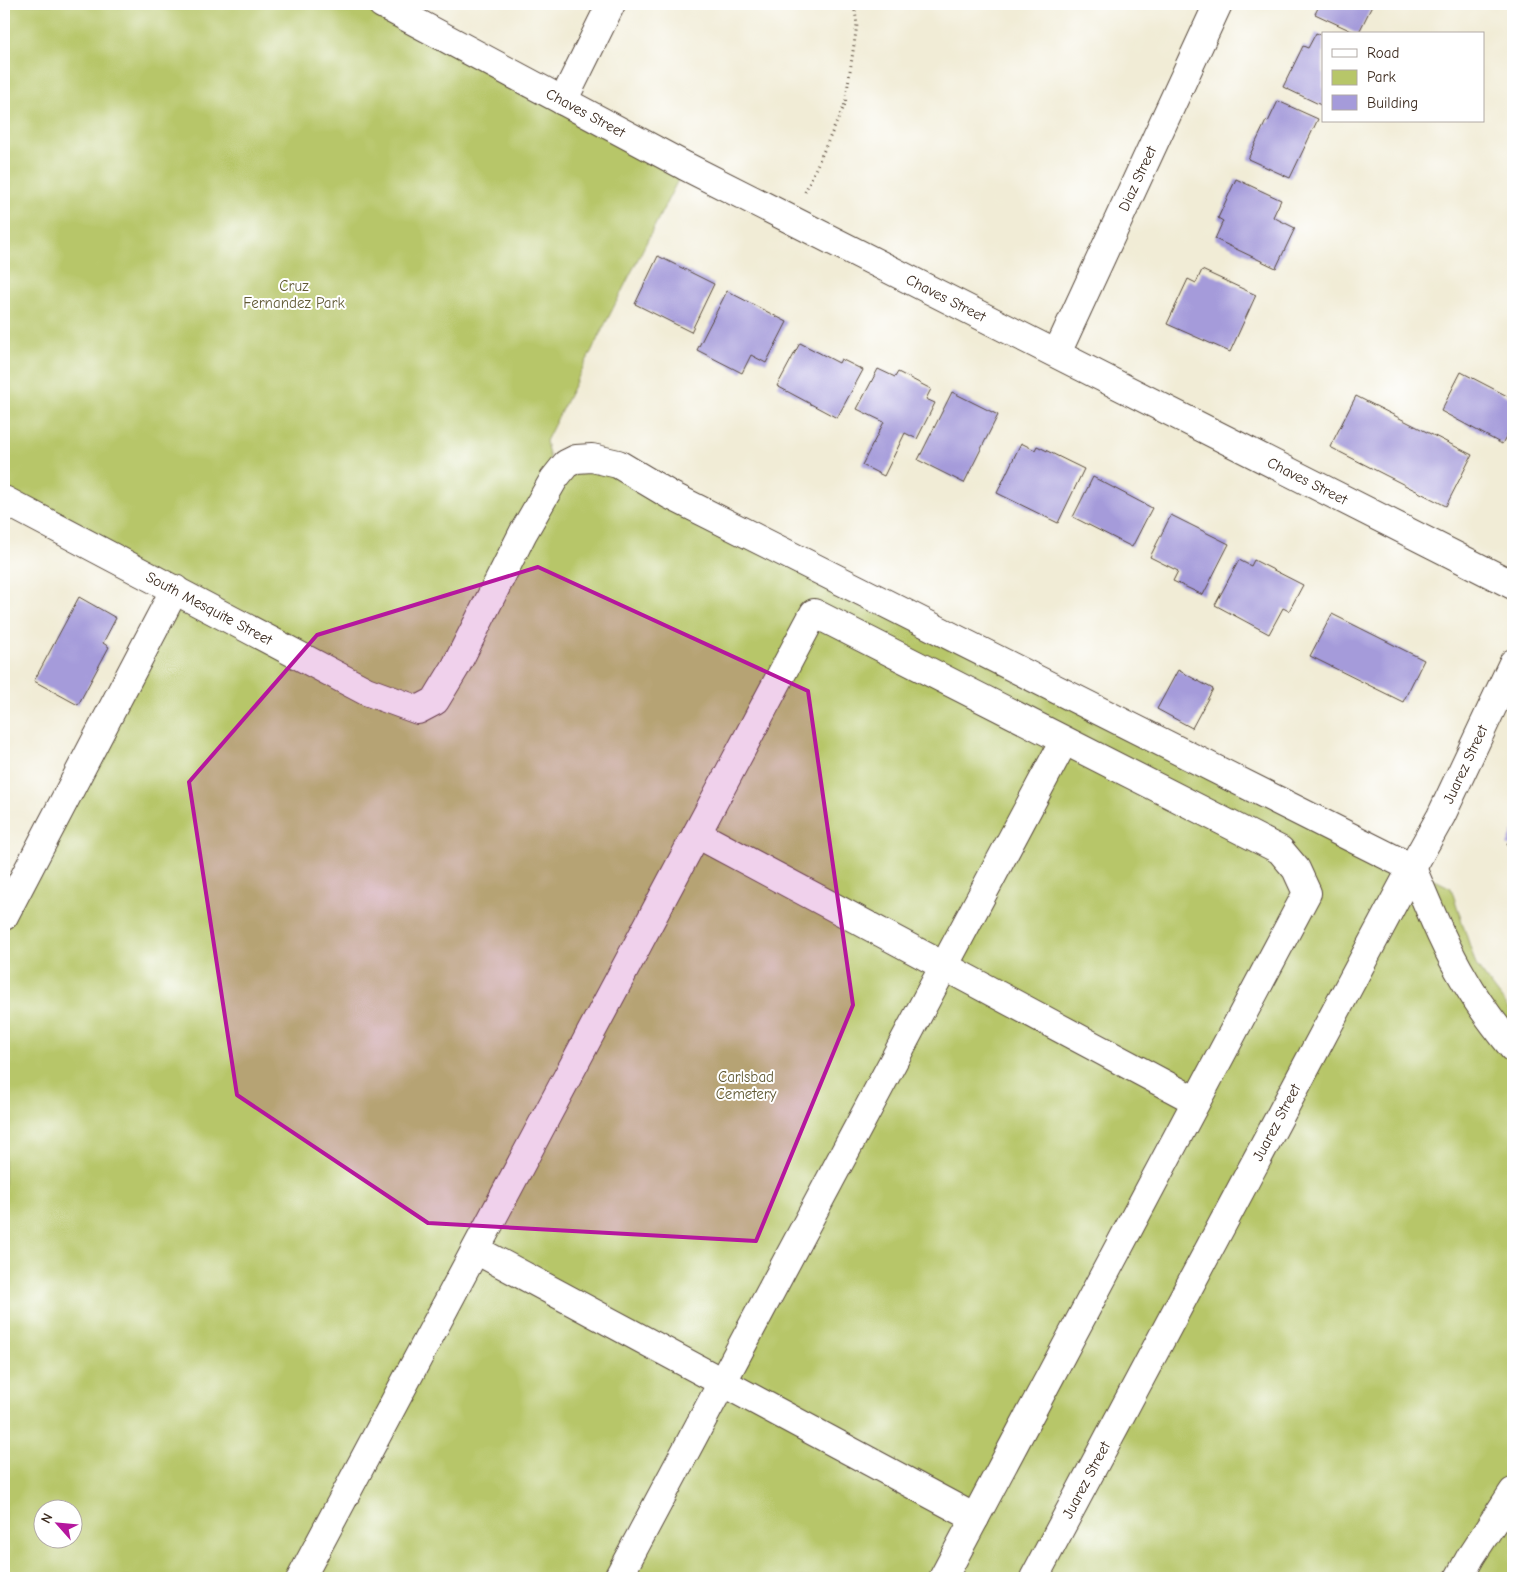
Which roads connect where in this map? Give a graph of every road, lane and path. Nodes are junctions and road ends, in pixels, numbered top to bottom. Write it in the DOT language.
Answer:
graph roads {
  1 [pos="382,4"];
  2 [pos="611,4"];
  3 [pos="854,4"];
  4 [pos="1218,4"];
  5 [pos="563,101"];
  6 [pos="792,220"];
  7 [pos="1056,353"];
  8 [pos="4,500"];
  9 [pos="1513,586"];
  10 [pos="175,590"];
  11 [pos="1513,663"];
  12 [pos="1064,741"];
  13 [pos="697,834"];
  14 [pos="1412,868"];
  15 [pos="4,916"];
  16 [pos="944,966"];
  17 [pos="1513,1048"];
  18 [pos="1196,1101"];
  19 [pos="476,1250"];
  20 [pos="722,1383"];
  21 [pos="1513,1492"];
  22 [pos="975,1518"];
  23 [pos="301,1578"];
  24 [pos="618,1578"];
  25 [pos="943,1578"];
  26 [pos="1034,1578"];
  27 [pos="1459,1578"];
  1 -- 5 [label="street, Chaves Street"];
  2 -- 5 [label="street"];
  3 -- 6 [label="path"];
  4 -- 7 [label="street, Diaz Street"];
  5 -- 6 [label="street, Chaves Street"];
  6 -- 7 [label="street, Chaves Street"];
  7 -- 9 [label="street, Chaves Street"];
  8 -- 10 [label="street, South Mesquite Street"];
  10 -- 14 [label="street, South Mesquite Street"];
  10 -- 15 [label="street"];
  11 -- 14 [label="street, Juarez Street"];
  12 -- 13 [label="street"];
  12 -- 16 [label="street"];
  12 -- 18 [label="street"];
  13 -- 16 [label="street"];
  13 -- 19 [label="street"];
  14 -- 17 [label="street"];
  14 -- 26 [label="street, Juarez Street"];
  16 -- 18 [label="street"];
  16 -- 20 [label="street"];
  18 -- 22 [label="street"];
  19 -- 20 [label="street"];
  19 -- 23 [label="street"];
  20 -- 22 [label="street"];
  20 -- 24 [label="street"];
  21 -- 27 [label="street"];
  22 -- 25 [label="street"];
}
